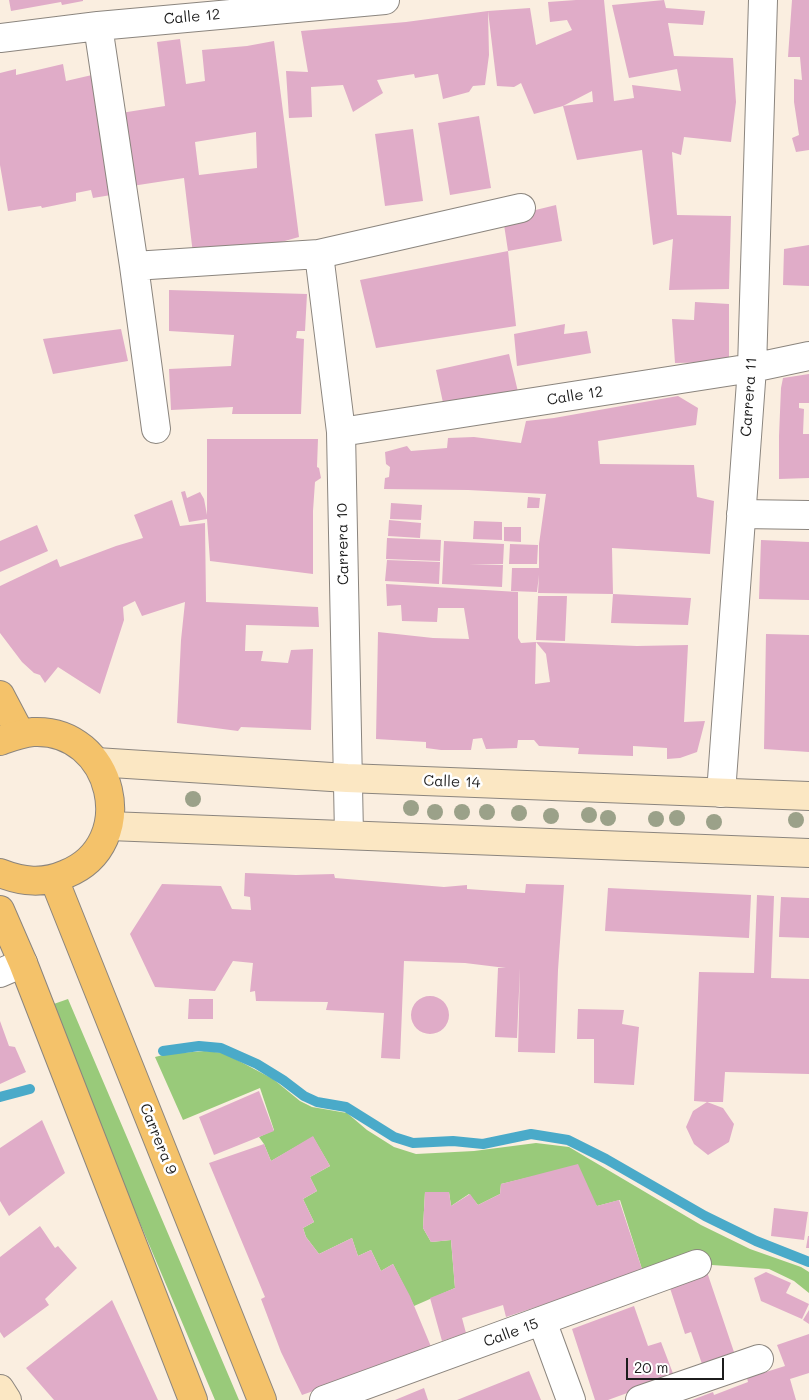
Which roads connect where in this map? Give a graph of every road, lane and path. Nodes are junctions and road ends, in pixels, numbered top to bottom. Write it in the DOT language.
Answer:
graph roads {
  1 [pos="385,0"];
  2 [pos="763,0"];
  3 [pos="98,26"];
  4 [pos="0,38"];
  5 [pos="522,208"];
  6 [pos="319,254"];
  7 [pos="134,266"];
  8 [pos="809,356"];
  9 [pos="752,368"];
  10 [pos="156,429"];
  11 [pos="341,432"];
  12 [pos="741,514"];
  13 [pos="809,516"];
  14 [pos="0,695"];
  15 [pos="10,737"];
  16 [pos="96,762"];
  17 [pos="348,778"];
  18 [pos="721,793"];
  19 [pos="809,796"];
  20 [pos="109,826"];
  21 [pos="349,835"];
  22 [pos="809,853"];
  23 [pos="0,873"];
  24 [pos="54,879"];
  25 [pos="0,910"];
  26 [pos="11,968"];
  27 [pos="697,1264"];
  28 [pos="542,1321"];
  29 [pos="759,1359"];
  30 [pos="0,1389"];
  31 [pos="7,1400"];
  32 [pos="193,1400"];
  33 [pos="262,1400"];
  34 [pos="324,1400"];
  35 [pos="571,1400"];
  36 [pos="640,1400"];
  1 -- 3 [label="street, Calle 12"];
  2 -- 9 [label="street, Carrera 11"];
  3 -- 4 [label="street, Calle 12"];
  3 -- 7 [label="street"];
  5 -- 6 [label="street"];
  6 -- 7 [label="street"];
  6 -- 11 [label="street, Carrera 10"];
  7 -- 10 [label="street"];
  8 -- 9 [label="street, Calle 12"];
  9 -- 11 [label="street, Calle 12"];
  9 -- 12 [label="street, Carrera 11"];
  11 -- 17 [label="street, Carrera 10"];
  12 -- 13 [label="street"];
  12 -- 18 [label="street, Carrera 11"];
  14 -- 15 [label="main road"];
  15 -- 16 [label="main road"];
  16 -- 17 [label="street, Calle 14"];
  16 -- 20 [label="main road"];
  17 -- 18 [label="street, Calle 14"];
  17 -- 21 [label="street, Carrera 10"];
  18 -- 19 [label="street, Calle 14"];
  20 -- 21 [label="street"];
  20 -- 24 [label="main road"];
  21 -- 22 [label="street"];
  23 -- 24 [label="main road"];
  24 -- 33 [label="main road, Carrera 9"];
  25 -- 26 [label="main road"];
  26 -- 32 [label="main road"];
  27 -- 28 [label="street, Calle 15"];
  28 -- 34 [label="street, Calle 15"];
  28 -- 35 [label="street"];
  29 -- 36 [label="street"];
  30 -- 31 [label="street"];
}
